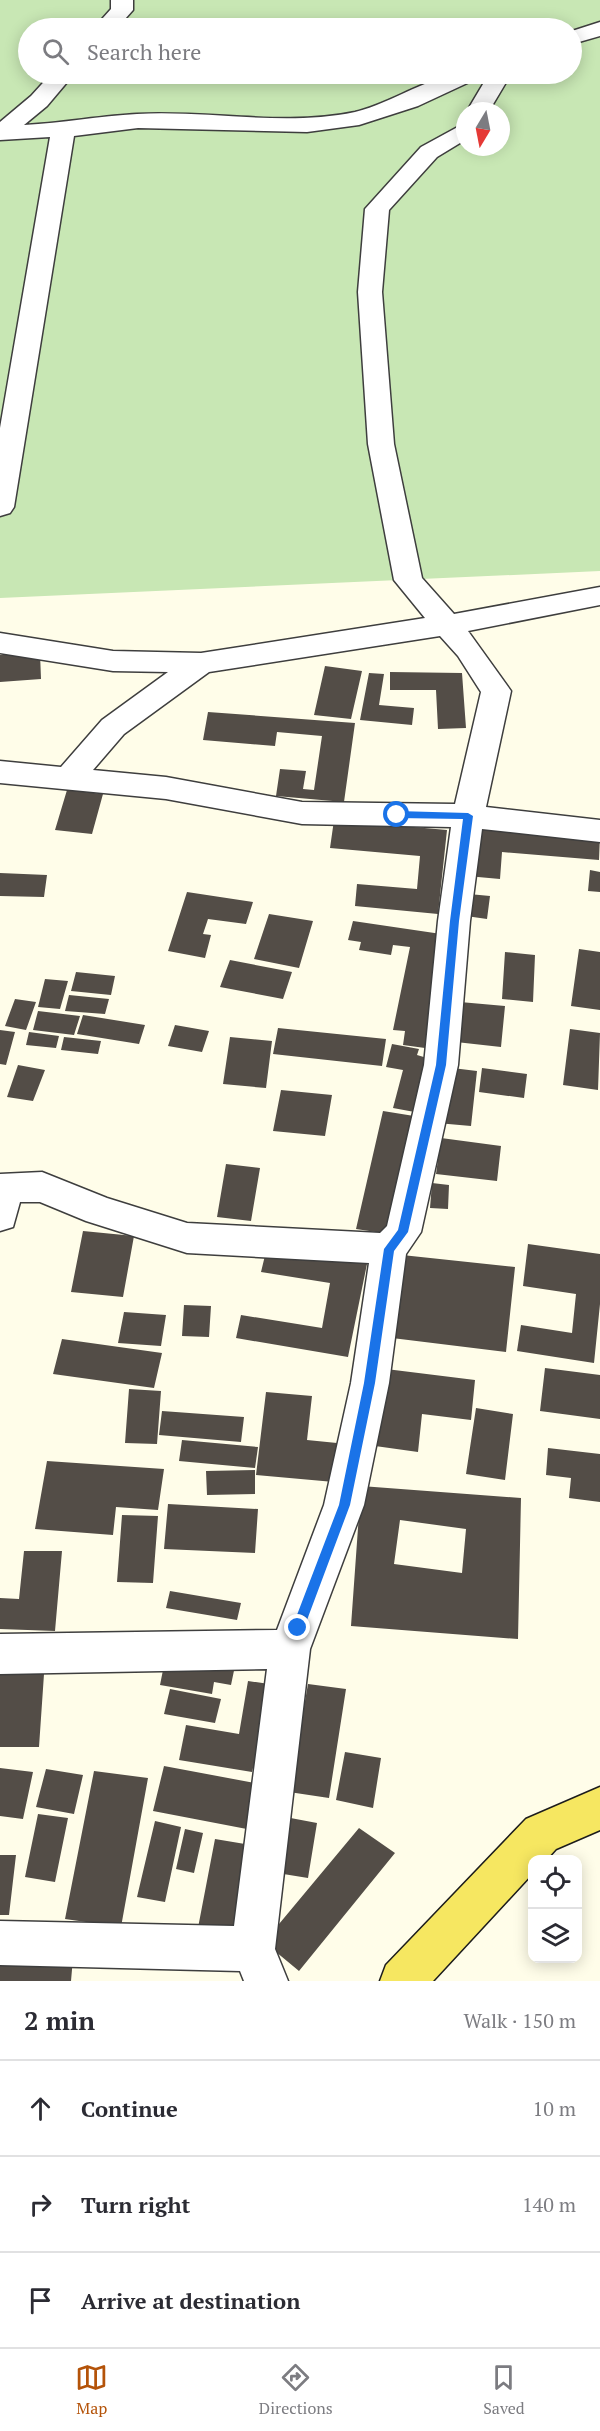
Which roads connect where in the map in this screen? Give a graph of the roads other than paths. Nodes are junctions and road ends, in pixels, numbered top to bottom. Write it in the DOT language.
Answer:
graph roads {
  1 [pos="122,0"];
  2 [pos="114,18"];
  3 [pos="600,29"];
  4 [pos="582,35"];
  5 [pos="54,84"];
  6 [pos="447,84"];
  7 [pos="494,84"];
  8 [pos="483,102"];
  9 [pos="63,130"];
  10 [pos="1,133"];
  11 [pos="456,136"];
  12 [pos="0,507"];
  13 [pos="600,596"];
  14 [pos="446,624"];
  15 [pos="0,643"];
  16 [pos="201,663"];
  17 [pos="0,772"];
  18 [pos="69,778"];
  19 [pos="468,816"];
  20 [pos="600,831"];
  21 [pos="0,1216"];
  22 [pos="389,1249"];
  23 [pos="290,1649"];
  24 [pos="0,1654"];
  25 [pos="600,1808"];
  26 [pos="0,1943"];
  27 [pos="260,1965"];
  28 [pos="402,1981"];
  1 -- 2 [label="street"];
  3 -- 4 [label="street"];
  5 -- 10 [label="street"];
  6 -- 9 [label="street"];
  7 -- 8 [label="street"];
  9 -- 10 [label="street"];
  9 -- 12 [label="street"];
  11 -- 14 [label="street"];
  13 -- 14 [label="street"];
  14 -- 16 [label="street"];
  14 -- 19 [label="street"];
  15 -- 16 [label="street"];
  16 -- 18 [label="street"];
  17 -- 18 [label="street"];
  18 -- 19 [label="street"];
  19 -- 20 [label="street"];
  19 -- 22 [label="street"];
  21 -- 22 [label="street"];
  22 -- 23 [label="street"];
  23 -- 24 [label="street"];
  23 -- 27 [label="street"];
  25 -- 28 [label="main road"];
  26 -- 27 [label="street"];
}
